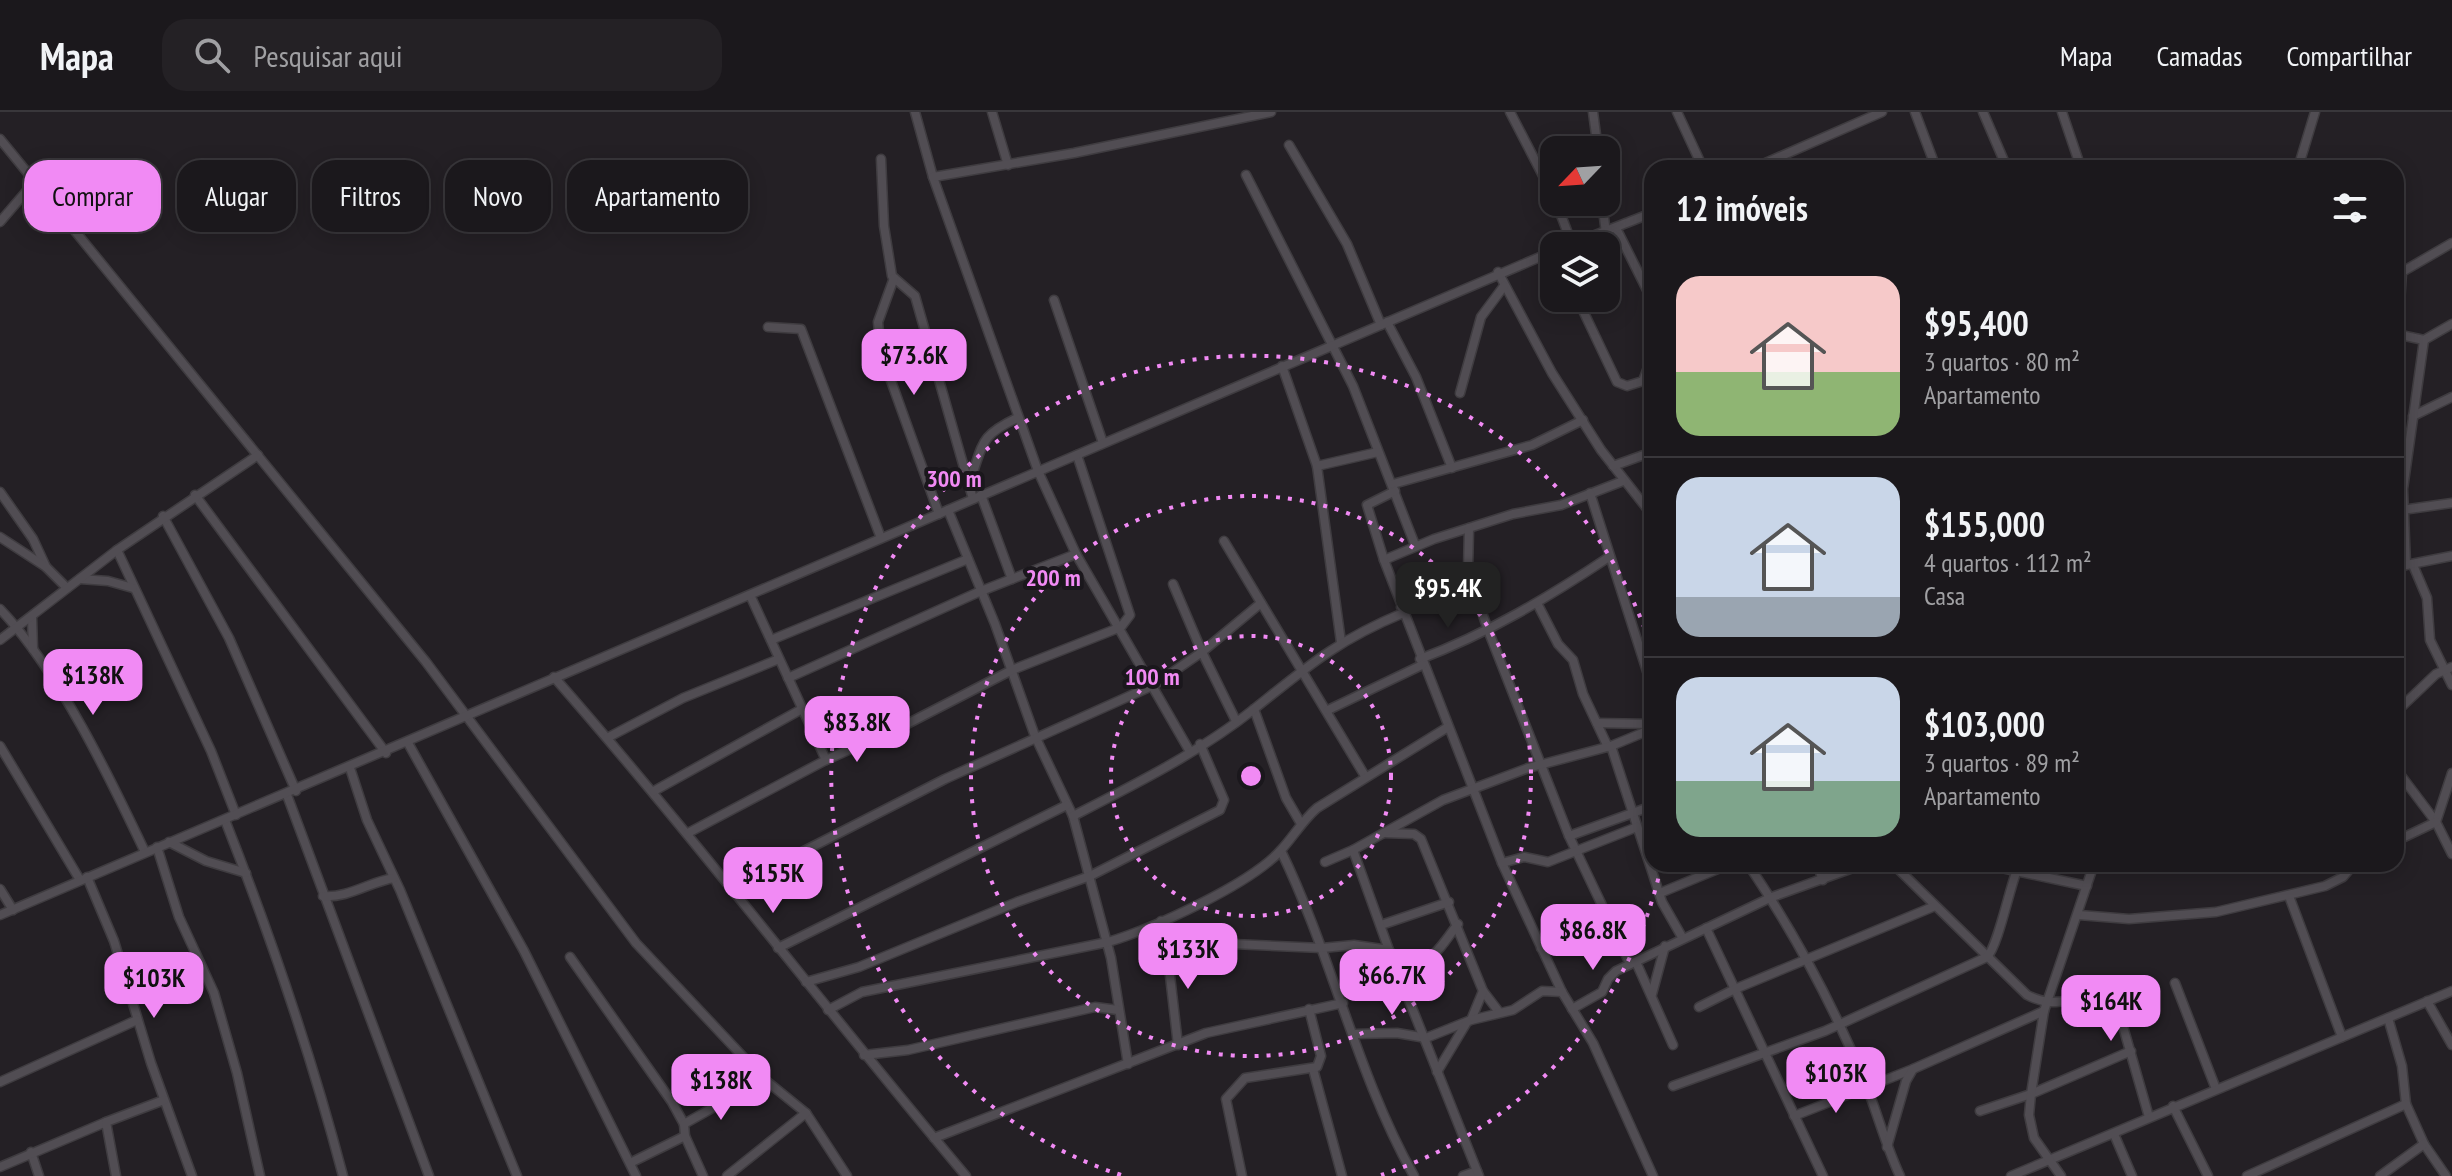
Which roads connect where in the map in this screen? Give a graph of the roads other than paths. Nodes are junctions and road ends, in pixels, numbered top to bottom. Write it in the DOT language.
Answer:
graph roads {
  1 [pos="915,112"];
  2 [pos="992,112"];
  3 [pos="1271,112"];
  4 [pos="1510,112"];
  5 [pos="1593,112"];
  6 [pos="1677,112"];
  7 [pos="1882,112"];
  8 [pos="1915,112"];
  9 [pos="1983,112"];
  10 [pos="2062,112"];
  11 [pos="2315,112"];
  12 [pos="1596,136"];
  13 [pos="0,139"];
  14 [pos="1289,145"];
  15 [pos="881,159"];
  16 [pos="1699,160"];
  17 [pos="1772,160"];
  18 [pos="1933,160"];
  19 [pos="2004,160"];
  20 [pos="2078,160"];
  21 [pos="2300,160"];
  22 [pos="1008,165"];
  23 [pos="24,166"];
  24 [pos="1540,171"];
  25 [pos="1246,175"];
  26 [pos="933,177"];
  27 [pos="24,194"];
  28 [pos="1644,217"];
  29 [pos="0,222"];
  30 [pos="1617,230"];
  31 [pos="78,232"];
  32 [pos="1610,232"];
  33 [pos="2452,243"];
  34 [pos="1540,256"];
  35 [pos="2404,271"];
  36 [pos="1498,272"];
  37 [pos="894,278"];
  38 [pos="1644,284"];
  39 [pos="1504,286"];
  40 [pos="1054,300"];
  41 [pos="1584,312"];
  42 [pos="1384,323"];
  43 [pos="2452,324"];
  44 [pos="768,327"];
  45 [pos="2404,336"];
  46 [pos="2424,340"];
  47 [pos="1334,346"];
  48 [pos="1282,366"];
  49 [pos="1644,378"];
  50 [pos="1460,393"];
  51 [pos="2452,397"];
  52 [pos="2413,416"];
  53 [pos="1017,418"];
  54 [pos="1583,420"];
  55 [pos="1103,443"];
  56 [pos="1378,452"];
  57 [pos="258,455"];
  58 [pos="1077,455"];
  59 [pos="1644,455"];
  60 [pos="1317,466"];
  61 [pos="1613,466"];
  62 [pos="1452,468"];
  63 [pos="1038,471"];
  64 [pos="1623,481"];
  65 [pos="969,484"];
  66 [pos="1394,487"];
  67 [pos="0,492"];
  68 [pos="1590,493"];
  69 [pos="2404,493"];
  70 [pos="195,495"];
  71 [pos="977,497"];
  72 [pos="2452,503"];
  73 [pos="1644,506"];
  74 [pos="2404,510"];
  75 [pos="943,512"];
  76 [pos="163,516"];
  77 [pos="1469,528"];
  78 [pos="0,537"];
  79 [pos="881,538"];
  80 [pos="1224,541"];
  81 [pos="1415,545"];
  82 [pos="117,550"];
  83 [pos="1076,554"];
  84 [pos="2452,556"];
  85 [pos="1609,557"];
  86 [pos="968,559"];
  87 [pos="1384,560"];
  88 [pos="2405,566"];
  89 [pos="46,567"];
  90 [pos="79,579"];
  91 [pos="1012,579"];
  92 [pos="1470,582"];
  93 [pos="1173,584"];
  94 [pos="67,588"];
  95 [pos="133,588"];
  96 [pos="981,591"];
  97 [pos="750,595"];
  98 [pos="1261,603"];
  99 [pos="1537,603"];
  100 [pos="0,609"];
  101 [pos="1402,610"];
  102 [pos="32,618"];
  103 [pos="1121,627"];
  104 [pos="16,629"];
  105 [pos="1488,630"];
  106 [pos="0,640"];
  107 [pos="771,640"];
  108 [pos="1341,642"];
  109 [pos="1202,652"];
  110 [pos="35,653"];
  111 [pos="779,659"];
  112 [pos="1644,660"];
  113 [pos="1421,662"];
  114 [pos="1302,668"];
  115 [pos="2448,668"];
  116 [pos="1012,670"];
  117 [pos="554,677"];
  118 [pos="788,678"];
  119 [pos="1154,685"];
  120 [pos="2452,685"];
  121 [pos="2404,705"];
  122 [pos="802,709"];
  123 [pos="1254,709"];
  124 [pos="1328,710"];
  125 [pos="466,716"];
  126 [pos="1236,721"];
  127 [pos="1597,723"];
  128 [pos="1644,726"];
  129 [pos="1448,727"];
  130 [pos="1644,730"];
  131 [pos="1035,736"];
  132 [pos="607,738"];
  133 [pos="408,743"];
  134 [pos="1200,744"];
  135 [pos="0,746"];
  136 [pos="1609,747"];
  137 [pos="1189,750"];
  138 [pos="386,753"];
  139 [pos="826,760"];
  140 [pos="1543,765"];
  141 [pos="350,768"];
  142 [pos="2452,773"];
  143 [pos="1365,776"];
  144 [pos="2404,787"];
  145 [pos="1473,789"];
  146 [pos="654,791"];
  147 [pos="292,793"];
  148 [pos="1067,805"];
  149 [pos="1644,809"];
  150 [pos="1633,812"];
  151 [pos="236,815"];
  152 [pos="1073,816"];
  153 [pos="225,820"];
  154 [pos="1300,822"];
  155 [pos="2436,822"];
  156 [pos="1637,827"];
  157 [pos="1383,832"];
  158 [pos="688,833"];
  159 [pos="1569,836"];
  160 [pos="2404,837"];
  161 [pos="169,842"];
  162 [pos="157,847"];
  163 [pos="1644,847"];
  164 [pos="1353,850"];
  165 [pos="1281,851"];
  166 [pos="145,852"];
  167 [pos="1577,853"];
  168 [pos="2452,854"];
  169 [pos="1325,862"];
  170 [pos="1502,863"];
  171 [pos="1653,872"];
  172 [pos="1711,872"];
  173 [pos="1754,872"];
  174 [pos="1820,872"];
  175 [pos="1844,872"];
  176 [pos="1901,872"];
  177 [pos="2016,872"];
  178 [pos="2026,872"];
  179 [pos="2091,872"];
  180 [pos="2347,872"];
  181 [pos="246,873"];
  182 [pos="1090,876"];
  183 [pos="84,878"];
  184 [pos="394,878"];
  185 [pos="1823,880"];
  186 [pos="2087,886"];
  187 [pos="0,889"];
  188 [pos="1660,893"];
  189 [pos="735,894"];
  190 [pos="323,896"];
  191 [pos="2289,896"];
  192 [pos="1772,897"];
  193 [pos="1449,902"];
  194 [pos="1935,906"];
  195 [pos="13,910"];
  196 [pos="0,915"];
  197 [pos="2079,915"];
  198 [pos="1161,921"];
  199 [pos="1458,924"];
  200 [pos="1381,925"];
  201 [pos="1612,927"];
  202 [pos="1706,928"];
  203 [pos="1682,937"];
  204 [pos="1166,941"];
  205 [pos="1108,942"];
  206 [pos="1665,946"];
  207 [pos="778,948"];
  208 [pos="1322,948"];
  209 [pos="1541,948"];
  210 [pos="1389,950"];
  211 [pos="570,957"];
  212 [pos="1987,957"];
  213 [pos="1810,961"];
  214 [pos="1396,963"];
  215 [pos="1633,963"];
  216 [pos="806,982"];
  217 [pos="2175,983"];
  218 [pos="1735,989"];
  219 [pos="1483,991"];
  220 [pos="2452,991"];
  221 [pos="1562,992"];
  222 [pos="1652,995"];
  223 [pos="2427,1001"];
  224 [pos="1343,1003"];
  225 [pos="1699,1007"];
  226 [pos="2046,1008"];
  227 [pos="1309,1009"];
  228 [pos="1572,1009"];
  229 [pos="828,1010"];
  230 [pos="1118,1010"];
  231 [pos="1499,1012"];
  232 [pos="2388,1018"];
  233 [pos="137,1020"];
  234 [pos="1469,1021"];
  235 [pos="1838,1026"];
  236 [pos="1355,1034"];
  237 [pos="2342,1037"];
  238 [pos="1426,1038"];
  239 [pos="1178,1045"];
  240 [pos="1673,1045"];
  241 [pos="2452,1045"];
  242 [pos="2131,1051"];
  243 [pos="1764,1054"];
  244 [pos="864,1055"];
  245 [pos="1128,1064"];
  246 [pos="1313,1069"];
  247 [pos="1913,1069"];
  248 [pos="1437,1072"];
  249 [pos="764,1079"];
  250 [pos="0,1082"];
  251 [pos="1673,1086"];
  252 [pos="1866,1086"];
  253 [pos="2216,1089"];
  254 [pos="2031,1094"];
  255 [pos="164,1100"];
  256 [pos="2406,1104"];
  257 [pos="2173,1106"];
  258 [pos="1980,1111"];
  259 [pos="806,1113"];
  260 [pos="1794,1116"];
  261 [pos="2149,1117"];
  262 [pos="106,1122"];
  263 [pos="684,1124"];
  264 [pos="2114,1134"];
  265 [pos="685,1136"];
  266 [pos="934,1138"];
  267 [pos="2424,1144"];
  268 [pos="1887,1147"];
  269 [pos="31,1152"];
  270 [pos="2048,1160"];
  271 [pos="630,1163"];
  272 [pos="0,1167"];
  273 [pos="1478,1173"];
  274 [pos="846,1175"];
  275 [pos="39,1176"];
  276 [pos="116,1176"];
  277 [pos="192,1176"];
  278 [pos="260,1176"];
  279 [pos="343,1176"];
  280 [pos="429,1176"];
  281 [pos="517,1176"];
  282 [pos="636,1176"];
  283 [pos="703,1176"];
  284 [pos="727,1176"];
  285 [pos="966,1176"];
  286 [pos="1242,1176"];
  287 [pos="1342,1176"];
  288 [pos="1414,1176"];
  289 [pos="1463,1176"];
  290 [pos="1653,1176"];
  291 [pos="1823,1176"];
  292 [pos="1900,1176"];
  293 [pos="2011,1176"];
  294 [pos="2061,1176"];
  295 [pos="2132,1176"];
  296 [pos="2208,1176"];
  297 [pos="2247,1176"];
  298 [pos="2380,1176"];
  299 [pos="2446,1176"];
  1 -- 26 [label="street"];
  2 -- 22 [label="street"];
  3 -- 22 [label="street"];
  4 -- 24 [label="street"];
  5 -- 12 [label="street"];
  6 -- 16 [label="street"];
  7 -- 17 [label="street"];
  8 -- 18 [label="street"];
  9 -- 19 [label="street"];
  10 -- 20 [label="street"];
  11 -- 21 [label="street"];
  13 -- 23 [label="street"];
  14 -- 42 [label="street"];
  15 -- 37 [label="street"];
  22 -- 26 [label="street"];
  25 -- 47 [label="street"];
  26 -- 53 [label="street"];
  27 -- 29 [label="street"];
  28 -- 30 [label="street"];
  30 -- 32 [label="street"];
  30 -- 38 [label="street"];
  31 -- 57 [label="street"];
  33 -- 35 [label="street"];
  34 -- 36 [label="street"];
  36 -- 39 [label="street"];
  36 -- 42 [label="street"];
  37 -- 65 [label="street"];
  37 -- 75 [label="street"];
  39 -- 50 [label="street"];
  39 -- 54 [label="street"];
  40 -- 55 [label="street"];
  41 -- 49 [label="street"];
  42 -- 47 [label="street"];
  42 -- 62 [label="street"];
  43 -- 46 [label="street"];
  44 -- 79 [label="street"];
  45 -- 46 [label="street"];
  46 -- 52 [label="street"];
  47 -- 48 [label="street"];
  47 -- 56 [label="street"];
  48 -- 55 [label="street"];
  48 -- 60 [label="street"];
  51 -- 52 [label="street"];
  52 -- 69 [label="street"];
  53 -- 63 [label="street"];
  53 -- 65 [label="street"];
  54 -- 61 [label="street"];
  54 -- 62 [label="street"];
  55 -- 58 [label="street"];
  56 -- 60 [label="street"];
  56 -- 66 [label="street"];
  57 -- 70 [label="street"];
  57 -- 125 [label="street"];
  58 -- 63 [label="street"];
  58 -- 103 [label="street"];
  59 -- 61 [label="street"];
  60 -- 108 [label="street"];
  61 -- 64 [label="street"];
  62 -- 66 [label="street"];
  63 -- 71 [label="street"];
  63 -- 83 [label="street"];
  64 -- 68 [label="street"];
  64 -- 73 [label="street"];
  65 -- 71 [label="street"];
  66 -- 81 [label="street"];
  66 -- 87 [label="street"];
  67 -- 89 [label="street"];
  68 -- 77 [label="street"];
  68 -- 85 [label="street"];
  70 -- 76 [label="street"];
  70 -- 138 [label="street"];
  71 -- 75 [label="street"];
  71 -- 91 [label="street"];
  72 -- 74 [label="street"];
  75 -- 79 [label="street"];
  75 -- 86 [label="street"];
  76 -- 82 [label="street"];
  76 -- 147 [label="street"];
  77 -- 81 [label="street"];
  77 -- 92 [label="street"];
  78 -- 89 [label="street"];
  79 -- 97 [label="street"];
  80 -- 98 [label="street"];
  81 -- 87 [label="street"];
  82 -- 90 [label="street"];
  82 -- 95 [label="street"];
  83 -- 91 [label="street"];
  83 -- 103 [label="street"];
  84 -- 88 [label="street"];
  85 -- 99 [label="street"];
  85 -- 112 [label="street"];
  86 -- 96 [label="street"];
  86 -- 107 [label="street"];
  87 -- 101 [label="street"];
  88 -- 115 [label="street"];
  89 -- 94 [label="street"];
  90 -- 94 [label="street"];
  90 -- 95 [label="street"];
  91 -- 96 [label="street"];
  92 -- 101 [label="street"];
  92 -- 105 [label="street"];
  93 -- 109 [label="street"];
  94 -- 102 [label="street"];
  95 -- 151 [label="street"];
  96 -- 116 [label="street"];
  96 -- 118 [label="street"];
  97 -- 107 [label="street"];
  97 -- 117 [label="street"];
  98 -- 109 [label="street"];
  98 -- 114 [label="street"];
  99 -- 105 [label="street"];
  99 -- 127 [label="street"];
  100 -- 104 [label="street"];
  101 -- 108 [label="street"];
  101 -- 113 [label="street"];
  102 -- 104 [label="street"];
  102 -- 110 [label="street"];
  103 -- 116 [label="street"];
  103 -- 119 [label="street"];
  104 -- 106 [label="street"];
  104 -- 110 [label="street"];
  105 -- 113 [label="street"];
  105 -- 140 [label="street"];
  107 -- 111 [label="street"];
  108 -- 114 [label="street"];
  109 -- 119 [label="street"];
  109 -- 126 [label="street"];
  110 -- 166 [label="street"];
  111 -- 118 [label="street"];
  111 -- 132 [label="street"];
  113 -- 124 [label="street"];
  113 -- 129 [label="street"];
  114 -- 123 [label="street"];
  114 -- 124 [label="street"];
  115 -- 120 [label="street"];
  115 -- 121 [label="street"];
  116 -- 131 [label="street"];
  116 -- 139 [label="street"];
  117 -- 125 [label="street"];
  117 -- 132 [label="street"];
  118 -- 122 [label="street"];
  119 -- 131 [label="street"];
  119 -- 137 [label="street"];
  122 -- 139 [label="street"];
  122 -- 146 [label="street"];
  123 -- 126 [label="street"];
  123 -- 154 [label="street"];
  124 -- 143 [label="street"];
  125 -- 133 [label="street"];
  125 -- 249 [label="street"];
  126 -- 134 [label="street"];
  127 -- 128 [label="street"];
  127 -- 136 [label="street"];
  129 -- 143 [label="street"];
  129 -- 145 [label="street"];
  130 -- 136 [label="street"];
  131 -- 148 [label="street"];
  131 -- 189 [label="street"];
  132 -- 146 [label="street"];
  133 -- 138 [label="street"];
  133 -- 271 [label="street"];
  134 -- 137 [label="street"];
  134 -- 182 [label="street"];
  135 -- 183 [label="street"];
  136 -- 140 [label="street"];
  136 -- 150 [label="street"];
  137 -- 152 [label="street"];
  138 -- 141 [label="street"];
  139 -- 158 [label="street"];
  140 -- 145 [label="street"];
  140 -- 159 [label="street"];
  141 -- 147 [label="street"];
  141 -- 184 [label="street"];
  142 -- 155 [label="street"];
  143 -- 154 [label="street"];
  144 -- 155 [label="street"];
  145 -- 157 [label="street"];
  145 -- 170 [label="street"];
  146 -- 158 [label="street"];
  147 -- 151 [label="street"];
  147 -- 190 [label="street"];
  148 -- 152 [label="street"];
  148 -- 207 [label="street"];
  149 -- 150 [label="street"];
  150 -- 156 [label="street"];
  150 -- 159 [label="street"];
  151 -- 153 [label="street"];
  152 -- 182 [label="street"];
  153 -- 161 [label="street"];
  153 -- 181 [label="street"];
  154 -- 165 [label="street"];
  155 -- 160 [label="street"];
  155 -- 168 [label="street"];
  156 -- 163 [label="street"];
  156 -- 167 [label="street"];
  157 -- 164 [label="street"];
  157 -- 193 [label="street"];
  158 -- 189 [label="street"];
  159 -- 167 [label="street"];
  161 -- 162 [label="street"];
  161 -- 181 [label="street"];
  162 -- 166 [label="street"];
  162 -- 278 [label="street"];
  164 -- 169 [label="street"];
  164 -- 200 [label="street"];
  165 -- 198 [label="street"];
  165 -- 208 [label="street"];
  166 -- 183 [label="street"];
  167 -- 170 [label="street"];
  167 -- 201 [label="street"];
  170 -- 209 [label="street"];
  171 -- 188 [label="street"];
  172 -- 188 [label="street"];
  173 -- 192 [label="street"];
  174 -- 185 [label="street"];
  175 -- 185 [label="street"];
  176 -- 194 [label="street"];
  177 -- 212 [label="street"];
  178 -- 186 [label="street"];
  179 -- 186 [label="street"];
  180 -- 191 [label="street"];
  181 -- 279 [label="street"];
  182 -- 205 [label="street"];
  182 -- 216 [label="street"];
  183 -- 195 [label="street"];
  183 -- 233 [label="street"];
  184 -- 190 [label="street"];
  184 -- 281 [label="street"];
  185 -- 192 [label="street"];
  186 -- 197 [label="street"];
  187 -- 195 [label="street"];
  188 -- 203 [label="street"];
  189 -- 207 [label="street"];
  190 -- 280 [label="street"];
  191 -- 197 [label="street"];
  191 -- 237 [label="street"];
  192 -- 202 [label="street"];
  192 -- 213 [label="street"];
  193 -- 199 [label="street"];
  193 -- 200 [label="street"];
  194 -- 212 [label="street"];
  194 -- 213 [label="street"];
  195 -- 196 [label="street"];
  197 -- 226 [label="street"];
  198 -- 204 [label="street"];
  198 -- 205 [label="street"];
  199 -- 214 [label="street"];
  199 -- 219 [label="street"];
  200 -- 210 [label="street"];
  201 -- 209 [label="street"];
  201 -- 215 [label="street"];
  202 -- 203 [label="street"];
  202 -- 218 [label="street"];
  203 -- 206 [label="street"];
  204 -- 208 [label="street"];
  204 -- 239 [label="street"];
  205 -- 229 [label="street"];
  205 -- 230 [label="street"];
  206 -- 215 [label="street"];
  206 -- 222 [label="street"];
  207 -- 216 [label="street"];
  208 -- 210 [label="street"];
  208 -- 224 [label="street"];
  209 -- 221 [label="street"];
  210 -- 214 [label="street"];
  211 -- 263 [label="street"];
  212 -- 226 [label="street"];
  212 -- 235 [label="street"];
  213 -- 218 [label="street"];
  213 -- 235 [label="street"];
  214 -- 238 [label="street"];
  215 -- 222 [label="street"];
  215 -- 228 [label="street"];
  216 -- 229 [label="street"];
  217 -- 253 [label="street"];
  218 -- 225 [label="street"];
  218 -- 243 [label="street"];
  219 -- 231 [label="street"];
  219 -- 234 [label="street"];
  220 -- 223 [label="street"];
  221 -- 228 [label="street"];
  221 -- 231 [label="street"];
  222 -- 240 [label="street"];
  223 -- 232 [label="street"];
  223 -- 241 [label="street"];
  224 -- 227 [label="street"];
  224 -- 236 [label="street"];
  226 -- 242 [label="street"];
  226 -- 247 [label="street"];
  226 -- 254 [label="street"];
  227 -- 239 [label="street"];
  227 -- 246 [label="street"];
  228 -- 290 [label="street"];
  229 -- 244 [label="street"];
  230 -- 244 [label="street"];
  230 -- 245 [label="street"];
  231 -- 234 [label="street"];
  232 -- 237 [label="street"];
  232 -- 256 [label="street"];
  233 -- 250 [label="street"];
  233 -- 255 [label="street"];
  234 -- 238 [label="street"];
  234 -- 248 [label="street"];
  235 -- 243 [label="street"];
  235 -- 252 [label="street"];
  236 -- 238 [label="street"];
  236 -- 288 [label="street"];
  237 -- 253 [label="street"];
  238 -- 248 [label="street"];
  239 -- 245 [label="street"];
  242 -- 254 [label="street"];
  242 -- 261 [label="street"];
  243 -- 251 [label="street"];
  243 -- 260 [label="street"];
  244 -- 266 [label="street"];
  245 -- 266 [label="street"];
  246 -- 286 [label="street"];
  246 -- 287 [label="street"];
  247 -- 252 [label="street"];
  247 -- 268 [label="street"];
  248 -- 273 [label="street"];
  249 -- 259 [label="street"];
  249 -- 263 [label="street"];
  252 -- 260 [label="street"];
  252 -- 268 [label="street"];
  253 -- 257 [label="street"];
  254 -- 258 [label="street"];
  254 -- 270 [label="street"];
  255 -- 262 [label="street"];
  255 -- 277 [label="street"];
  256 -- 267 [label="street"];
  256 -- 297 [label="street"];
  257 -- 261 [label="street"];
  257 -- 296 [label="street"];
  259 -- 274 [label="street"];
  259 -- 284 [label="street"];
  260 -- 291 [label="street"];
  261 -- 264 [label="street"];
  262 -- 269 [label="street"];
  262 -- 276 [label="street"];
  263 -- 265 [label="street"];
  264 -- 270 [label="street"];
  264 -- 295 [label="street"];
  265 -- 271 [label="street"];
  265 -- 283 [label="street"];
  266 -- 285 [label="street"];
  267 -- 298 [label="street"];
  267 -- 299 [label="street"];
  268 -- 292 [label="street"];
  269 -- 272 [label="street"];
  269 -- 275 [label="street"];
  270 -- 293 [label="street"];
  270 -- 294 [label="street"];
  271 -- 282 [label="street"];
  273 -- 289 [label="street"];
}
